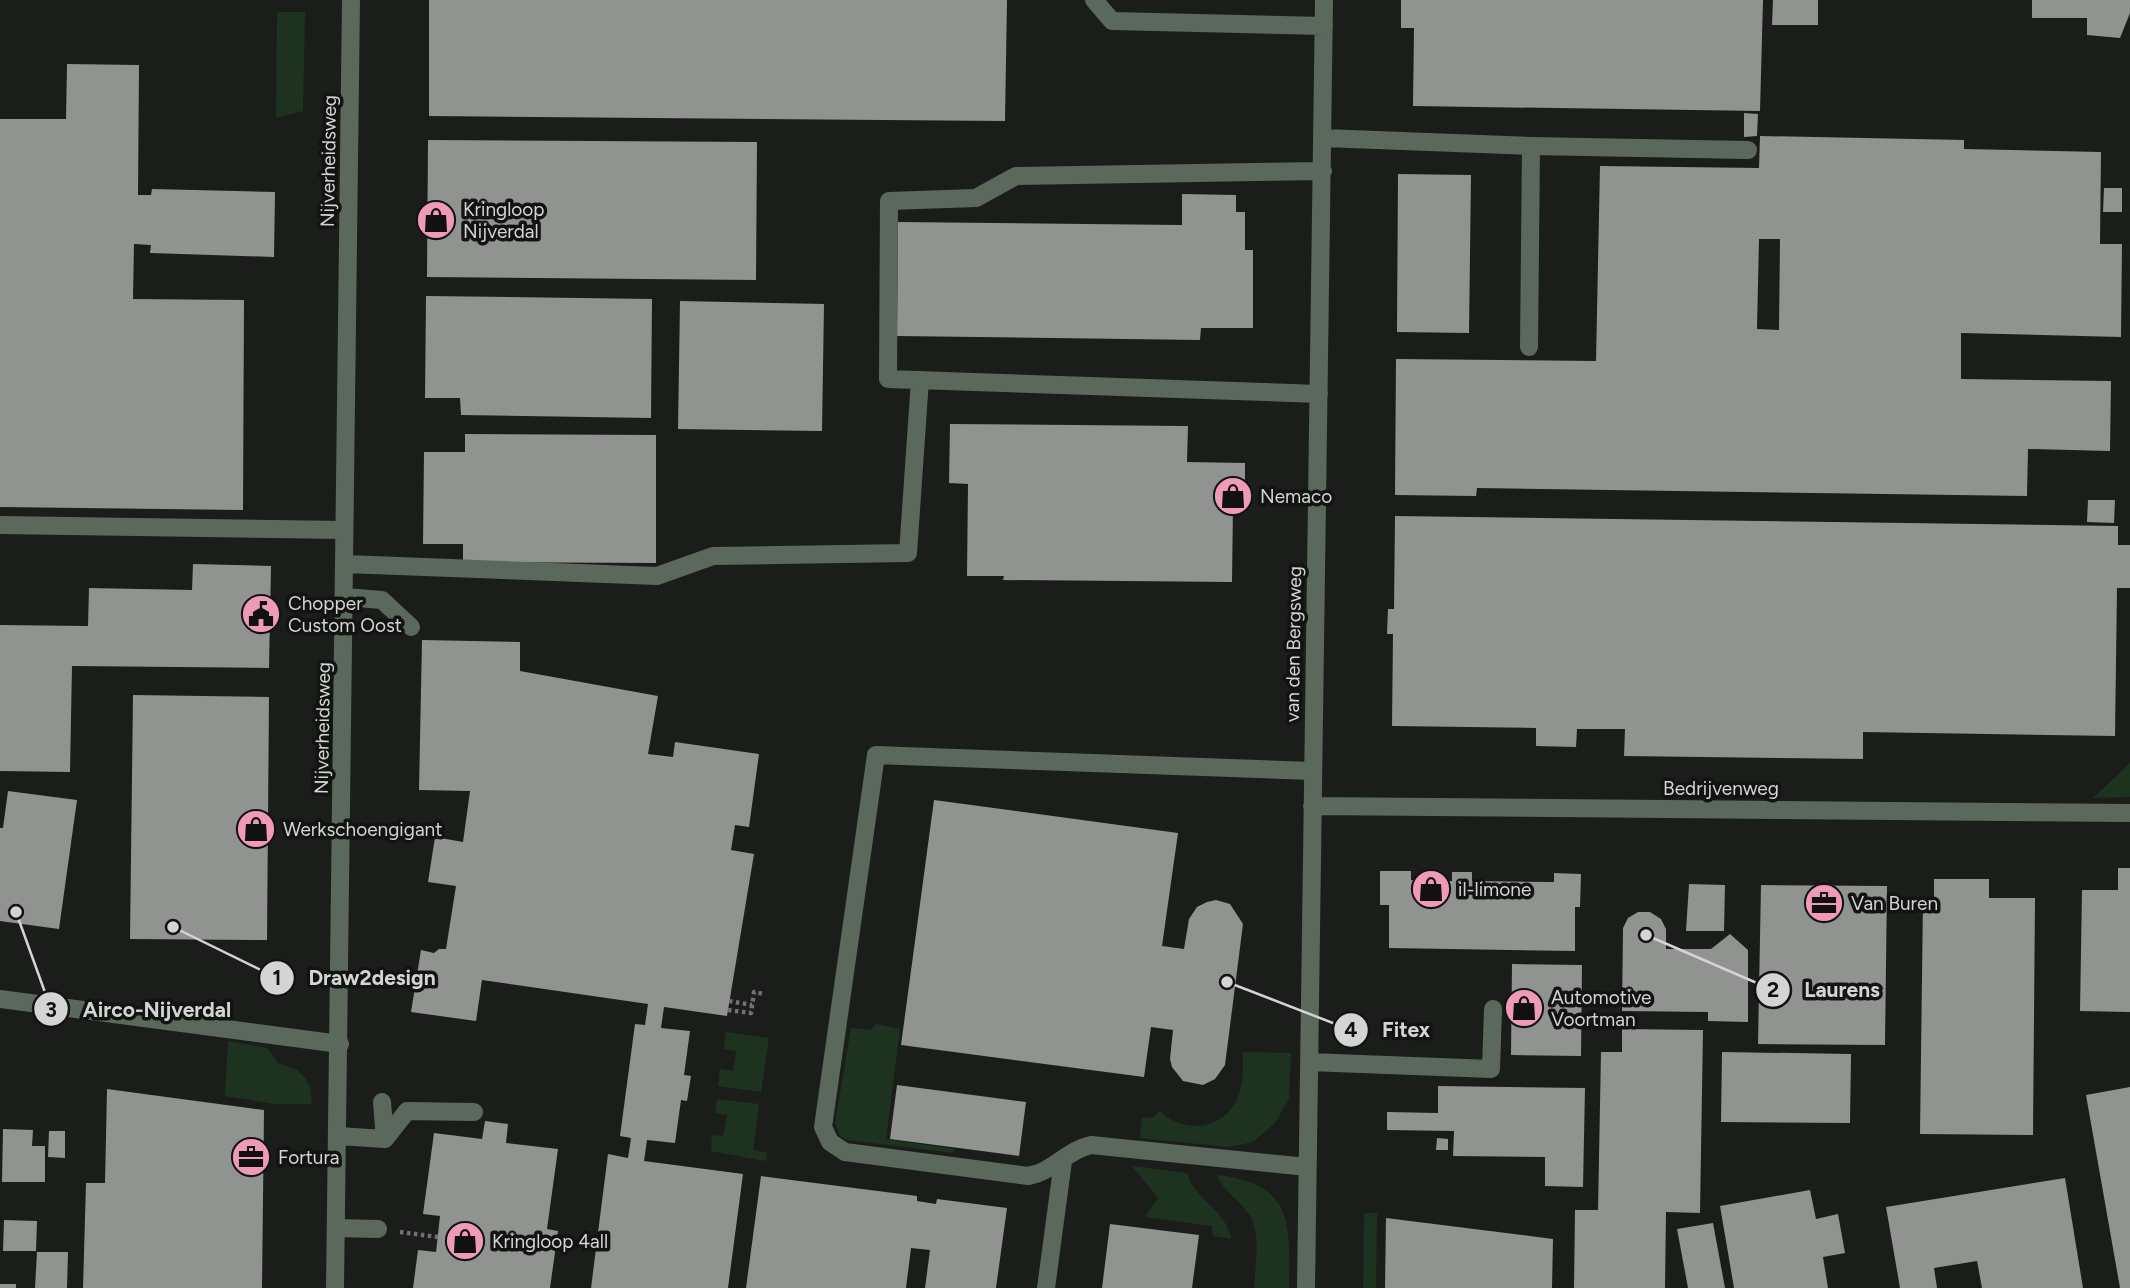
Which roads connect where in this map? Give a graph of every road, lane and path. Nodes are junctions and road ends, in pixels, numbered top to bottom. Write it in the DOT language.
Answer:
graph roads {
  1 [pos="351,0"];
  2 [pos="1094,0"];
  3 [pos="1324,0"];
  4 [pos="1324,26"];
  5 [pos="1324,138"];
  6 [pos="1531,146"];
  7 [pos="1748,150"];
  8 [pos="1323,171"];
  9 [pos="1529,346"];
  10 [pos="920,380"];
  11 [pos="1319,394"];
  12 [pos="0,525"];
  13 [pos="344,530"];
  14 [pos="346,564"];
  15 [pos="345,597"];
  16 [pos="411,626"];
  17 [pos="1312,771"];
  18 [pos="1311,806"];
  19 [pos="2130,813"];
  20 [pos="764,994"];
  21 [pos="0,999"];
  22 [pos="729,1001"];
  23 [pos="752,1005"];
  24 [pos="1493,1009"];
  25 [pos="728,1010"];
  26 [pos="340,1044"];
  27 [pos="1309,1062"];
  28 [pos="382,1102"];
  29 [pos="474,1112"];
  30 [pos="338,1136"];
  31 [pos="385,1139"];
  32 [pos="1063,1161"];
  33 [pos="1307,1167"];
  34 [pos="336,1228"];
  35 [pos="378,1229"];
  36 [pos="438,1237"];
  37 [pos="335,1288"];
  38 [pos="1046,1288"];
  39 [pos="1306,1288"];
  1 -- 13 [label="street, Nijverheidsweg"];
  2 -- 4 [label="street"];
  3 -- 4 [label="street, van den Bergsweg"];
  4 -- 5 [label="street, van den Bergsweg"];
  5 -- 6 [label="street"];
  5 -- 8 [label="street, van den Bergsweg"];
  6 -- 7 [label="street"];
  6 -- 9 [label="street"];
  8 -- 10 [label="street"];
  8 -- 11 [label="street, van den Bergsweg"];
  10 -- 11 [label="street"];
  10 -- 14 [label="street"];
  11 -- 17 [label="street, van den Bergsweg"];
  12 -- 13 [label="street"];
  13 -- 14 [label="street, Nijverheidsweg"];
  14 -- 15 [label="street, Nijverheidsweg"];
  15 -- 16 [label="street"];
  15 -- 26 [label="street, Nijverheidsweg"];
  17 -- 18 [label="street, van den Bergsweg"];
  17 -- 32 [label="street"];
  18 -- 19 [label="street, Bedrijvenweg"];
  18 -- 27 [label="street, van den Bergsweg"];
  20 -- 23 [label="path"];
  21 -- 26 [label="street"];
  22 -- 23 [label="path"];
  23 -- 25 [label="path"];
  24 -- 27 [label="street"];
  26 -- 30 [label="street, Nijverheidsweg"];
  27 -- 33 [label="street, van den Bergsweg"];
  28 -- 31 [label="street"];
  29 -- 31 [label="street"];
  30 -- 31 [label="street"];
  30 -- 34 [label="street, Nijverheidsweg"];
  32 -- 33 [label="street"];
  32 -- 38 [label="street"];
  33 -- 39 [label="street, van den Bergsweg"];
  34 -- 35 [label="street"];
  34 -- 37 [label="street, Nijverheidsweg"];
  35 -- 36 [label="path"];
}
